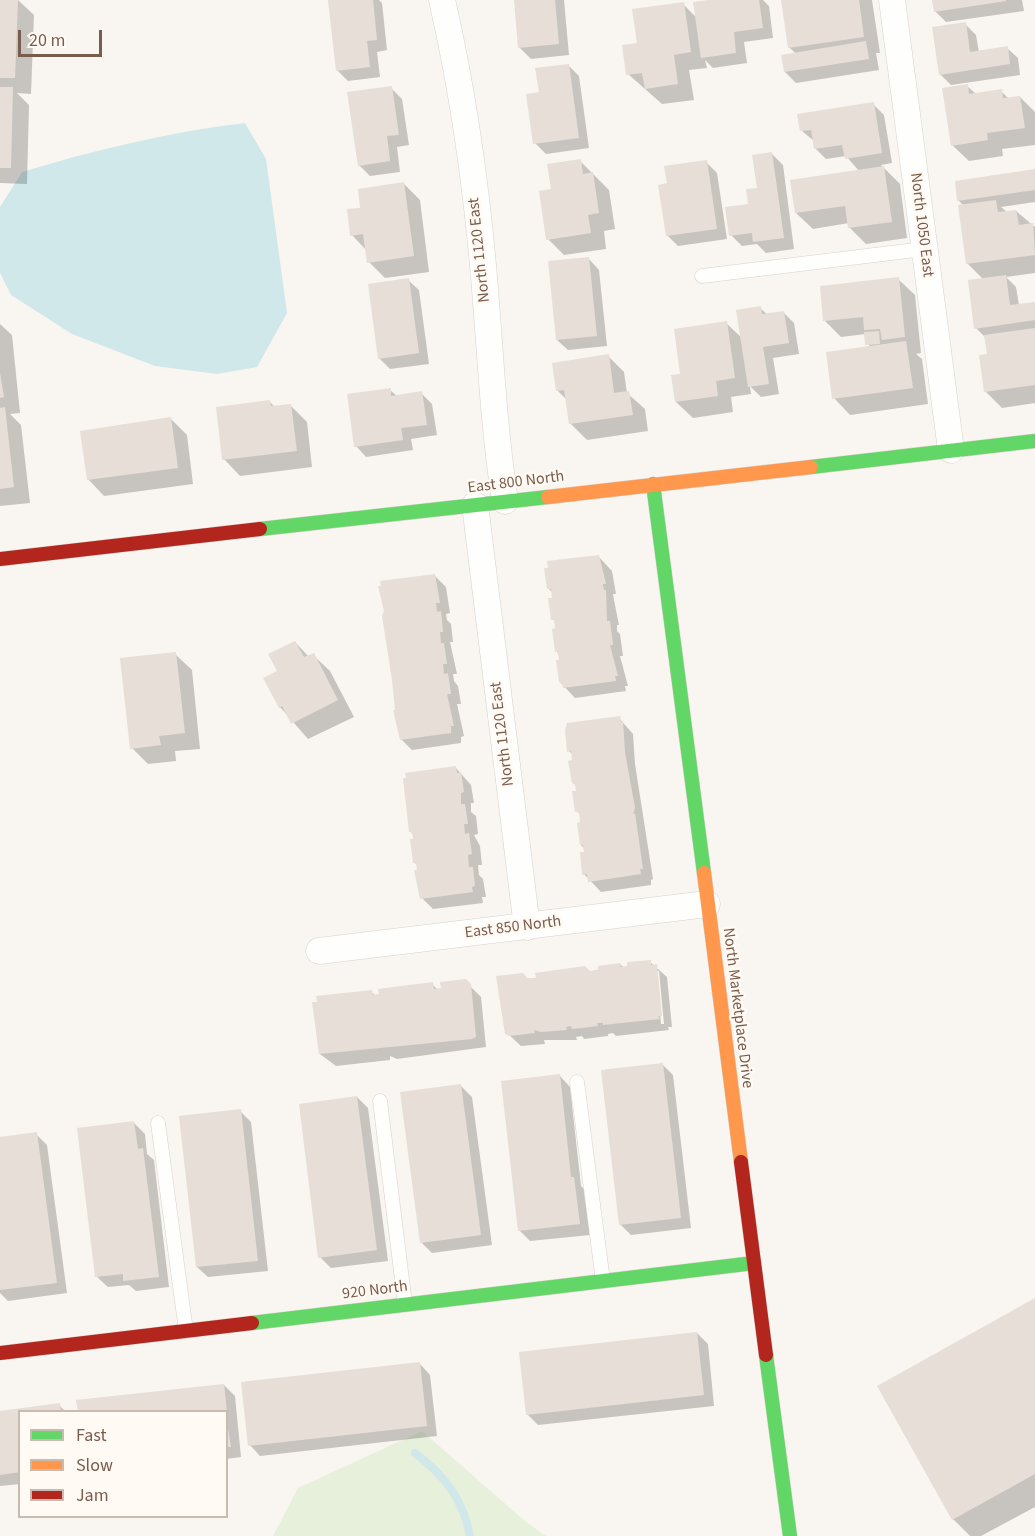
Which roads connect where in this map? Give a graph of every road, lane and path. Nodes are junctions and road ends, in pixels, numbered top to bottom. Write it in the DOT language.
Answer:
graph roads {
  1 [pos="442,0"];
  2 [pos="892,0"];
  3 [pos="924,249"];
  4 [pos="702,276"];
  5 [pos="1035,441"];
  6 [pos="951,450"];
  7 [pos="653,484"];
  8 [pos="505,501"];
  9 [pos="475,505"];
  10 [pos="0,559"];
  11 [pos="707,904"];
  12 [pos="526,927"];
  13 [pos="319,951"];
  14 [pos="577,1082"];
  15 [pos="380,1101"];
  16 [pos="158,1123"];
  17 [pos="754,1263"];
  18 [pos="603,1281"];
  19 [pos="405,1304"];
  20 [pos="186,1331"];
  21 [pos="0,1353"];
  22 [pos="790,1536"];
  1 -- 8 [label="street, North 1120 East"];
  2 -- 3 [label="street, North 1050 East"];
  3 -- 4 [label="lane"];
  3 -- 6 [label="street, North 1050 East"];
  5 -- 6 [label="street, East 800 North"];
  6 -- 7 [label="street, East 800 North"];
  7 -- 8 [label="street, East 800 North"];
  7 -- 11 [label="street, North Marketplace Drive"];
  8 -- 9 [label="street, East 800 North"];
  9 -- 10 [label="street, East 800 North"];
  9 -- 12 [label="street, North 1120 East"];
  11 -- 12 [label="street, East 850 North"];
  11 -- 17 [label="street, North Marketplace Drive"];
  12 -- 13 [label="street, East 850 North"];
  14 -- 18 [label="lane"];
  15 -- 19 [label="lane"];
  16 -- 20 [label="lane"];
  17 -- 18 [label="street, 920 North"];
  17 -- 22 [label="street, North Marketplace Drive"];
  18 -- 19 [label="street, 920 North"];
  19 -- 20 [label="street, 920 North"];
  20 -- 21 [label="street, 920 North"];
}
